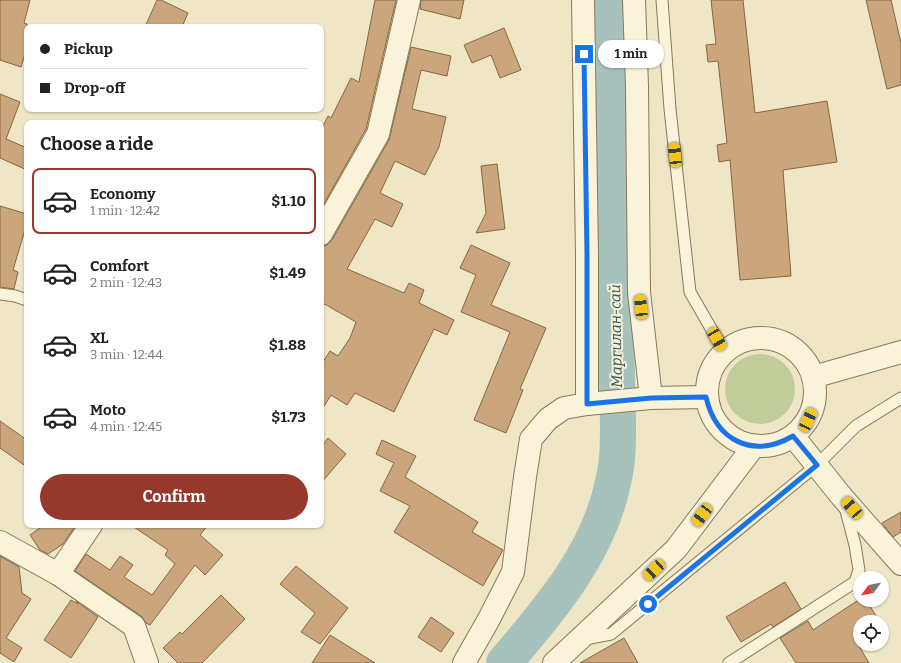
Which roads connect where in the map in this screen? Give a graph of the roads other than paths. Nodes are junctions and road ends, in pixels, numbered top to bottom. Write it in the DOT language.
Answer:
graph roads {
  1 [pos="409,0"];
  2 [pos="583,0"];
  3 [pos="634,0"];
  4 [pos="662,0"];
  5 [pos="324,229"];
  6 [pos="0,294"];
  7 [pos="24,299"];
  8 [pos="724,351"];
  9 [pos="901,352"];
  10 [pos="813,377"];
  11 [pos="706,397"];
  12 [pos="651,398"];
  13 [pos="901,398"];
  14 [pos="587,404"];
  15 [pos="793,436"];
  16 [pos="754,446"];
  17 [pos="817,465"];
  18 [pos="842,497"];
  19 [pos="88,528"];
  20 [pos="0,542"];
  21 [pos="901,564"];
  22 [pos="58,574"];
  23 [pos="578,640"];
  24 [pos="147,663"];
  25 [pos="464,663"];
  26 [pos="554,663"];
  27 [pos="729,663"];
  1 -- 5 [label="street"];
  2 -- 14 [label="street"];
  3 -- 12 [label="street"];
  4 -- 8 [label="lane"];
  6 -- 7 [label="lane"];
  8 -- 10 [label="street"];
  8 -- 11 [label="street"];
  9 -- 10 [label="street"];
  10 -- 15 [label="street"];
  11 -- 12 [label="street"];
  11 -- 16 [label="street"];
  12 -- 14 [label="street"];
  13 -- 17 [label="lane"];
  14 -- 25 [label="street"];
  15 -- 16 [label="street"];
  15 -- 17 [label="street"];
  16 -- 23 [label="street"];
  17 -- 18 [label="street"];
  17 -- 23 [label="lane"];
  18 -- 21 [label="street"];
  18 -- 27 [label="lane"];
  19 -- 22 [label="street"];
  20 -- 22 [label="street"];
  22 -- 24 [label="street"];
  23 -- 26 [label="street"];
}
